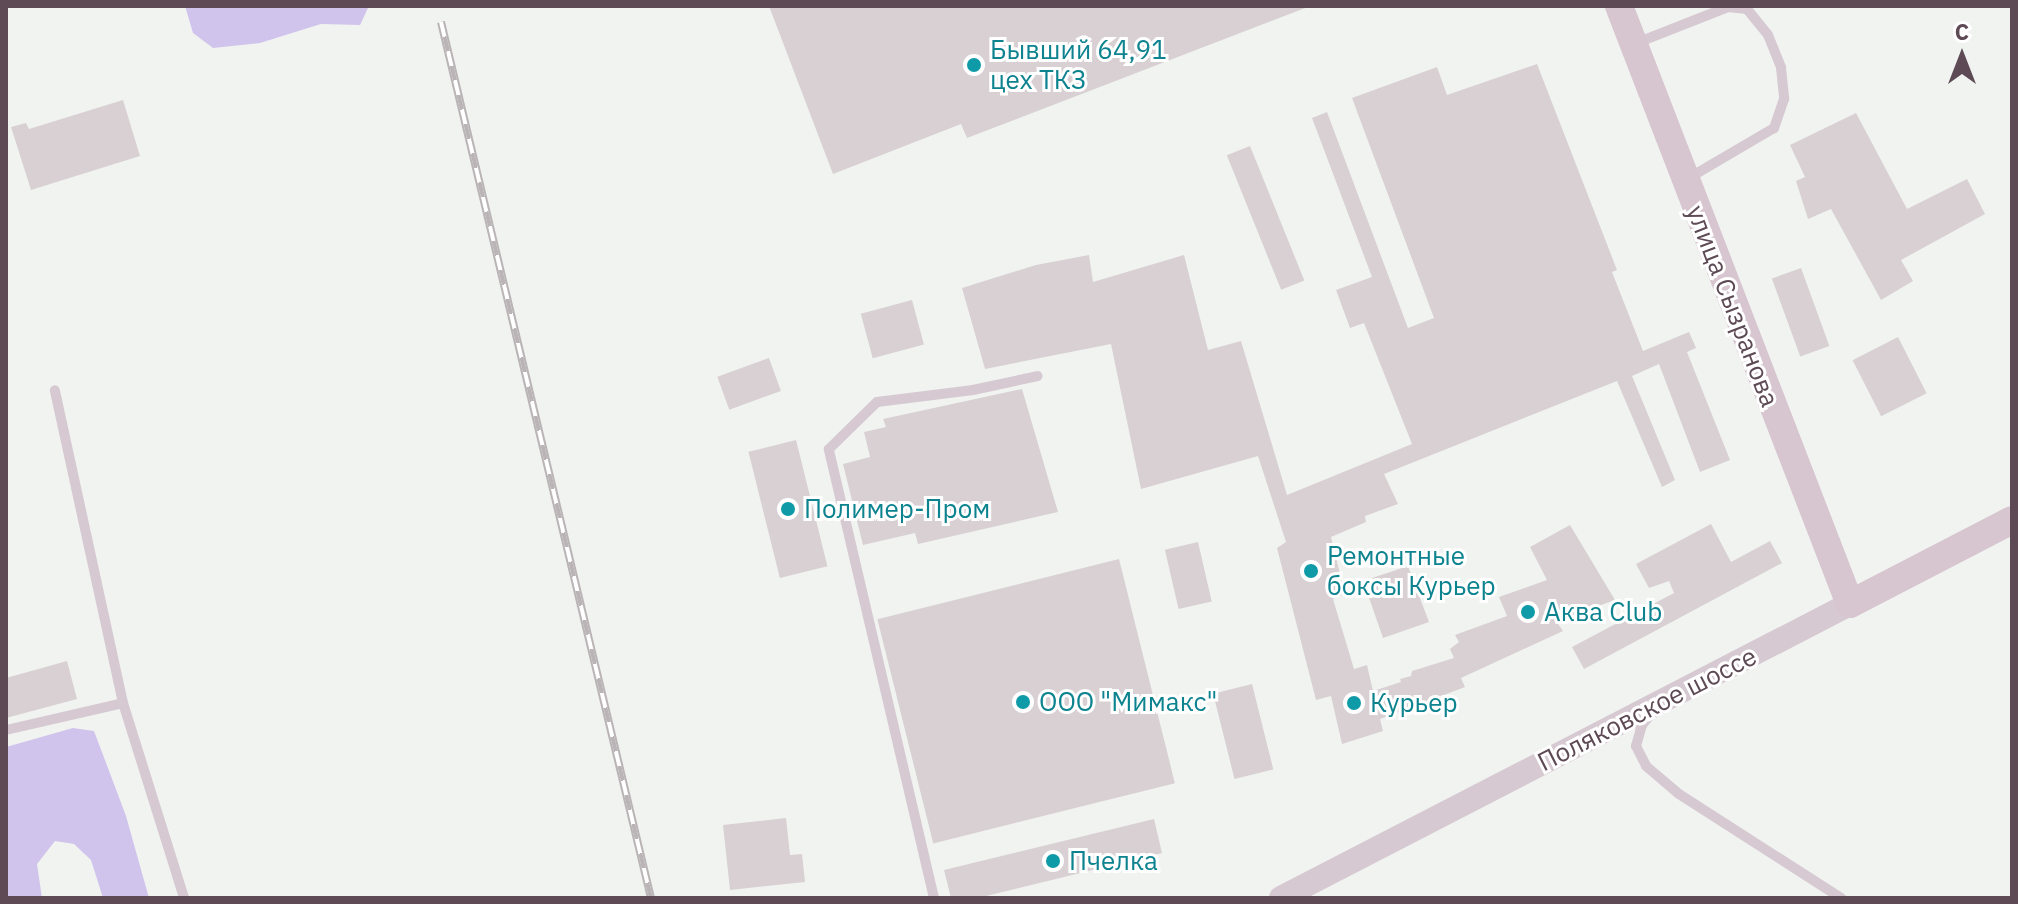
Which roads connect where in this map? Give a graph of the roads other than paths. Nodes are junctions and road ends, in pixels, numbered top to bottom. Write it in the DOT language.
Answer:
graph roads {
  1 [pos="1619,6"];
  2 [pos="1634,44"];
  3 [pos="1685,180"];
  4 [pos="1038,376"];
  5 [pos="55,390"];
  6 [pos="2012,520"];
  7 [pos="1850,604"];
  8 [pos="123,703"];
  9 [pos="1660,703"];
  10 [pos="6,730"];
  11 [pos="184,898"];
  12 [pos="934,898"];
  13 [pos="1281,898"];
  14 [pos="1841,898"];
  1 -- 2 [label="main road, улица Сызранова"];
  2 -- 3 [label="main road, улица Сызранова"];
  2 -- 3 [label="lane"];
  3 -- 7 [label="main road, улица Сызранова"];
  4 -- 12 [label="lane"];
  5 -- 8 [label="lane"];
  6 -- 7 [label="main road, Поляковское шоссе"];
  7 -- 9 [label="street, Поляковское шоссе"];
  8 -- 10 [label="lane"];
  8 -- 11 [label="lane"];
  9 -- 13 [label="street, Поляковское шоссе"];
  9 -- 14 [label="lane"];
}
